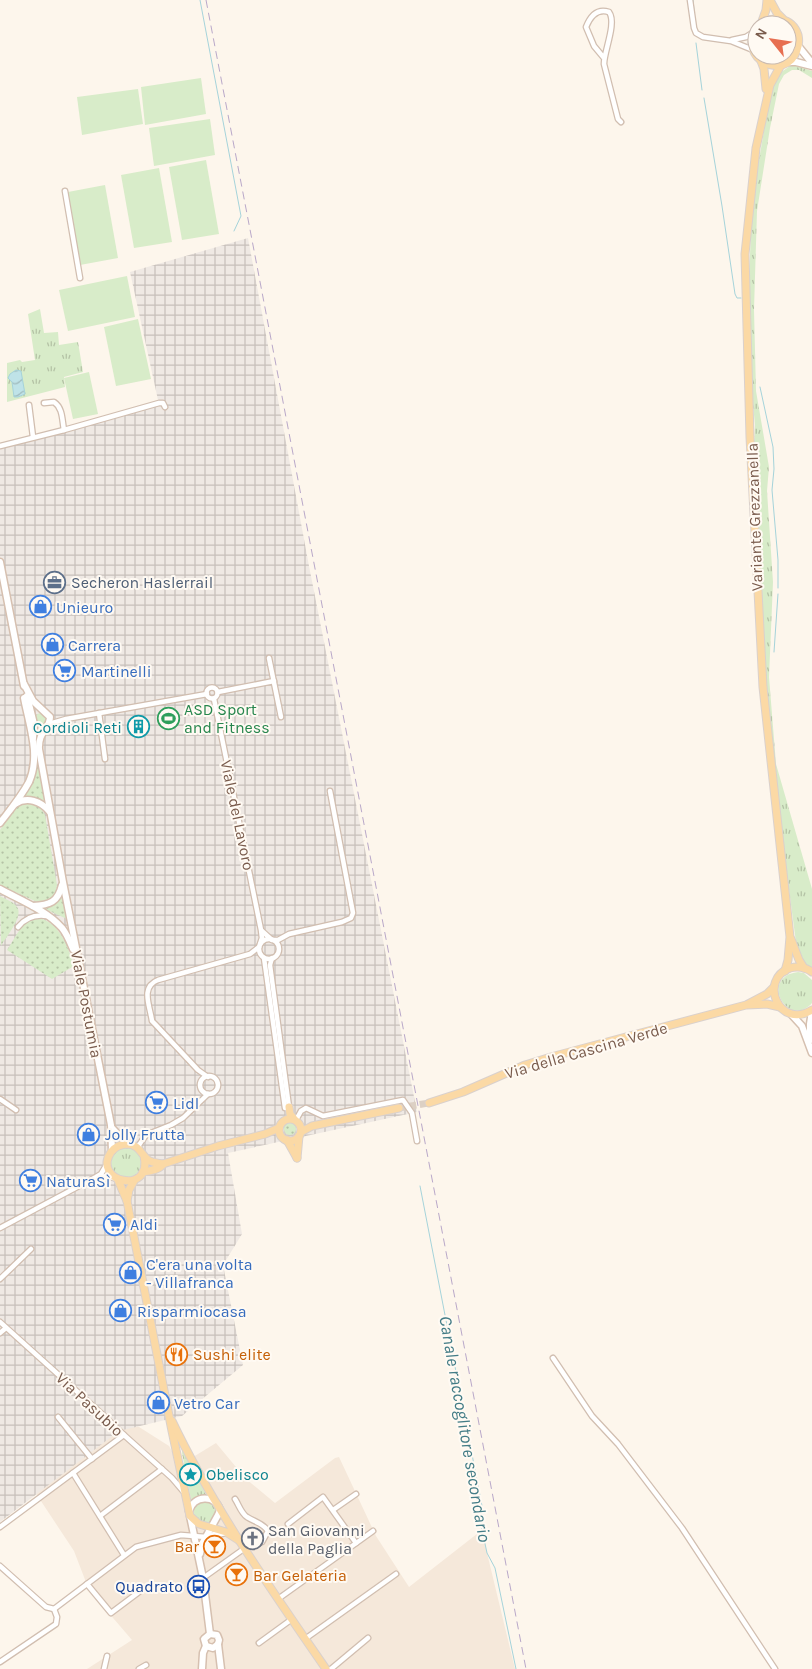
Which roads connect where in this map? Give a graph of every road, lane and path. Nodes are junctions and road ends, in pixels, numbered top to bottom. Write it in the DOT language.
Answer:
graph roads {
  1 [pos="690,0"];
  2 [pos="768,0"];
  3 [pos="764,15"];
  4 [pos="778,15"];
  5 [pos="797,32"];
  6 [pos="747,36"];
  7 [pos="731,40"];
  8 [pos="747,47"];
  9 [pos="799,47"];
  10 [pos="797,52"];
  11 [pos="604,58"];
  12 [pos="797,63"];
  13 [pos="762,65"];
  14 [pos="770,65"];
  15 [pos="781,65"];
  16 [pos="812,65"];
  17 [pos="766,97"];
  18 [pos="622,122"];
  19 [pos="64,191"];
  20 [pos="80,278"];
  21 [pos="44,403"];
  22 [pos="29,405"];
  23 [pos="165,407"];
  24 [pos="64,430"];
  25 [pos="33,437"];
  26 [pos="0,446"];
  27 [pos="0,562"];
  28 [pos="269,658"];
  29 [pos="274,681"];
  30 [pos="24,684"];
  31 [pos="218,692"];
  32 [pos="207,694"];
  33 [pos="214,699"];
  34 [pos="46,713"];
  35 [pos="99,713"];
  36 [pos="33,717"];
  37 [pos="281,717"];
  38 [pos="66,719"];
  39 [pos="34,724"];
  40 [pos="47,726"];
  41 [pos="33,738"];
  42 [pos="105,759"];
  43 [pos="330,791"];
  44 [pos="13,805"];
  45 [pos="51,815"];
  46 [pos="0,823"];
  47 [pos="63,882"];
  48 [pos="0,889"];
  49 [pos="33,906"];
  50 [pos="48,916"];
  51 [pos="18,927"];
  52 [pos="261,930"];
  53 [pos="284,937"];
  54 [pos="790,937"];
  55 [pos="272,940"];
  56 [pos="260,945"];
  57 [pos="278,947"];
  58 [pos="250,954"];
  59 [pos="263,957"];
  60 [pos="272,958"];
  61 [pos="79,967"];
  62 [pos="804,968"];
  63 [pos="785,971"];
  64 [pos="812,972"];
  65 [pos="774,987"];
  66 [pos="746,1005"];
  67 [pos="780,1007"];
  68 [pos="812,1011"];
  69 [pos="791,1014"];
  70 [pos="812,1051"];
  71 [pos="198,1070"];
  72 [pos="208,1077"];
  73 [pos="202,1081"];
  74 [pos="206,1092"];
  75 [pos="0,1099"];
  76 [pos="429,1103"];
  77 [pos="287,1108"];
  78 [pos="399,1108"];
  79 [pos="16,1110"];
  80 [pos="284,1120"];
  81 [pos="296,1121"];
  82 [pos="110,1125"];
  83 [pos="312,1126"];
  84 [pos="279,1128"];
  85 [pos="265,1134"];
  86 [pos="300,1134"];
  87 [pos="284,1138"];
  88 [pos="417,1142"];
  89 [pos="127,1144"];
  90 [pos="139,1149"];
  91 [pos="112,1151"];
  92 [pos="144,1156"];
  93 [pos="108,1164"];
  94 [pos="163,1164"];
  95 [pos="143,1172"];
  96 [pos="96,1177"];
  97 [pos="117,1179"];
  98 [pos="134,1180"];
  99 [pos="127,1201"];
  100 [pos="0,1228"];
  101 [pos="31,1249"];
  102 [pos="0,1279"];
  103 [pos="0,1322"];
  104 [pos="6,1328"];
  105 [pos="0,1333"];
  106 [pos="552,1358"];
  107 [pos="169,1414"];
  108 [pos="58,1416"];
  109 [pos="124,1435"];
  110 [pos="189,1451"];
  111 [pos="92,1459"];
  112 [pos="178,1460"];
  113 [pos="162,1469"];
  114 [pos="73,1473"];
  115 [pos="178,1479"];
  116 [pos="356,1494"];
  117 [pos="235,1499"];
  118 [pos="219,1506"];
  119 [pos="332,1510"];
  120 [pos="190,1513"];
  121 [pos="100,1516"];
  122 [pos="288,1524"];
  123 [pos="0,1527"];
  124 [pos="212,1528"];
  125 [pos="373,1531"];
  126 [pos="226,1532"];
  127 [pos="195,1537"];
  128 [pos="206,1537"];
  129 [pos="240,1541"];
  130 [pos="356,1543"];
  131 [pos="245,1548"];
  132 [pos="124,1555"];
  133 [pos="200,1563"];
  134 [pos="0,1566"];
  135 [pos="396,1574"];
  136 [pos="203,1578"];
  137 [pos="87,1584"];
  138 [pos="139,1592"];
  139 [pos="278,1599"];
  140 [pos="54,1610"];
  141 [pos="292,1620"];
  142 [pos="210,1634"];
  143 [pos="368,1638"];
  144 [pos="305,1639"];
  145 [pos="259,1643"];
  146 [pos="206,1646"];
  147 [pos="216,1646"];
  148 [pos="107,1656"];
  149 [pos="0,1662"];
  150 [pos="146,1665"];
  151 [pos="221,1667"];
  152 [pos="104,1669"];
  153 [pos="139,1669"];
  154 [pos="202,1669"];
  155 [pos="326,1669"];
  156 [pos="331,1669"];
  157 [pos="775,1669"];
  1 -- 7 [label="street"];
  2 -- 3 [label="main road"];
  2 -- 4 [label="main road"];
  5 -- 9 [label="main road"];
  6 -- 7 [label="street"];
  7 -- 8 [label="street"];
  9 -- 10 [label="main road"];
  9 -- 16 [label="main road"];
  11 -- 11 [label="street"];
  11 -- 18 [label="street"];
  12 -- 16 [label="main road"];
  13 -- 17 [label="main road, Variante Grezzanella"];
  14 -- 15 [label="main road"];
  15 -- 17 [label="main road, Variante Grezzanella"];
  17 -- 54 [label="main road, Variante Grezzanella"];
  19 -- 20 [label="street"];
  21 -- 24 [label="street"];
  22 -- 25 [label="street"];
  23 -- 24 [label="street"];
  24 -- 25 [label="street"];
  25 -- 26 [label="street"];
  27 -- 30 [label="main road"];
  28 -- 29 [label="street"];
  29 -- 31 [label="street"];
  29 -- 37 [label="street"];
  30 -- 34 [label="main road"];
  30 -- 36 [label="main road"];
  30 -- 41 [label="main road"];
  31 -- 32 [label="street"];
  31 -- 33 [label="street"];
  32 -- 33 [label="street"];
  32 -- 35 [label="street"];
  33 -- 52 [label="street, Viale del Lavoro"];
  34 -- 36 [label="main road"];
  34 -- 38 [label="street"];
  34 -- 40 [label="main road, Viale Postumia"];
  35 -- 38 [label="street"];
  35 -- 42 [label="street"];
  36 -- 39 [label="main road"];
  38 -- 40 [label="street"];
  39 -- 40 [label="main road"];
  39 -- 41 [label="main road"];
  40 -- 45 [label="main road, Viale Postumia"];
  41 -- 44 [label="main road"];
  43 -- 53 [label="street"];
  44 -- 45 [label="main road"];
  44 -- 46 [label="main road"];
  45 -- 47 [label="main road, Viale Postumia"];
  47 -- 49 [label="main road"];
  47 -- 61 [label="main road, Viale Postumia"];
  48 -- 49 [label="main road"];
  49 -- 50 [label="main road"];
  50 -- 51 [label="street"];
  50 -- 61 [label="main road"];
  52 -- 55 [label="street"];
  52 -- 56 [label="street, Viale del Lavoro"];
  53 -- 55 [label="street"];
  53 -- 57 [label="street"];
  54 -- 62 [label="main road, Variante Grezzanella"];
  54 -- 63 [label="main road, Variante Grezzanella"];
  55 -- 56 [label="street"];
  55 -- 57 [label="street"];
  56 -- 58 [label="street"];
  56 -- 59 [label="street"];
  57 -- 60 [label="street"];
  58 -- 59 [label="street"];
  58 -- 71 [label="street"];
  59 -- 60 [label="street"];
  59 -- 77 [label="street"];
  60 -- 77 [label="street"];
  61 -- 82 [label="main road, Viale Postumia"];
  62 -- 63 [label="main road"];
  62 -- 64 [label="main road"];
  63 -- 65 [label="main road, Variante Grezzanella"];
  65 -- 66 [label="main road"];
  65 -- 67 [label="main road"];
  66 -- 67 [label="main road"];
  66 -- 76 [label="main road, Via della Cascina Verde"];
  67 -- 69 [label="main road"];
  68 -- 69 [label="main road"];
  68 -- 70 [label="main road"];
  69 -- 70 [label="main road"];
  71 -- 72 [label="street"];
  71 -- 73 [label="street"];
  72 -- 73 [label="street"];
  72 -- 74 [label="street"];
  73 -- 74 [label="street"];
  74 -- 90 [label="street"];
  75 -- 79 [label="street"];
  77 -- 80 [label="main road"];
  77 -- 81 [label="main road"];
  78 -- 83 [label="main road"];
  80 -- 81 [label="main road"];
  80 -- 84 [label="main road"];
  81 -- 83 [label="main road"];
  81 -- 86 [label="main road"];
  81 -- 88 [label="street"];
  82 -- 89 [label="main road"];
  82 -- 91 [label="main road, Viale Postumia"];
  83 -- 86 [label="main road"];
  84 -- 85 [label="main road"];
  84 -- 87 [label="main road"];
  85 -- 87 [label="main road"];
  85 -- 94 [label="main road"];
  86 -- 87 [label="main road"];
  86 -- 87 [label="main road"];
  89 -- 90 [label="main road"];
  89 -- 91 [label="main road"];
  90 -- 92 [label="main road"];
  91 -- 93 [label="main road"];
  92 -- 94 [label="main road"];
  92 -- 95 [label="main road"];
  93 -- 96 [label="street"];
  93 -- 97 [label="main road"];
  94 -- 95 [label="main road"];
  95 -- 98 [label="main road"];
  96 -- 97 [label="street"];
  96 -- 100 [label="street"];
  97 -- 98 [label="main road"];
  97 -- 99 [label="main road"];
  98 -- 99 [label="main road"];
  99 -- 107 [label="main road"];
  101 -- 102 [label="street"];
  103 -- 104 [label="street, Via Pasubio"];
  104 -- 105 [label="street"];
  104 -- 109 [label="street, Via Pasubio"];
  106 -- 157 [label="street"];
  107 -- 110 [label="main road"];
  107 -- 112 [label="main road"];
  108 -- 111 [label="street"];
  109 -- 111 [label="street"];
  109 -- 113 [label="street, Via Pasubio"];
  110 -- 112 [label="main road"];
  110 -- 118 [label="main road"];
  111 -- 114 [label="street"];
  112 -- 115 [label="main road"];
  113 -- 115 [label="street, Via Pasubio"];
  113 -- 121 [label="street"];
  114 -- 121 [label="street"];
  114 -- 123 [label="street"];
  115 -- 120 [label="main road"];
  116 -- 119 [label="street"];
  117 -- 131 [label="street"];
  118 -- 120 [label="main road"];
  118 -- 124 [label="main road"];
  118 -- 129 [label="main road"];
  119 -- 122 [label="street"];
  119 -- 130 [label="street"];
  120 -- 124 [label="main road"];
  120 -- 127 [label="main road"];
  121 -- 132 [label="street"];
  124 -- 126 [label="main road"];
  124 -- 128 [label="main road"];
  125 -- 130 [label="street"];
  126 -- 128 [label="main road"];
  126 -- 129 [label="main road"];
  127 -- 128 [label="street"];
  127 -- 132 [label="street"];
  127 -- 133 [label="main road"];
  128 -- 133 [label="main road"];
  129 -- 131 [label="main road"];
  130 -- 139 [label="street"];
  131 -- 136 [label="street"];
  131 -- 139 [label="main road"];
  132 -- 137 [label="street"];
  133 -- 136 [label="main road"];
  134 -- 140 [label="street"];
  135 -- 144 [label="street"];
  136 -- 142 [label="main road"];
  137 -- 138 [label="street"];
  137 -- 140 [label="street"];
  139 -- 141 [label="main road"];
  140 -- 149 [label="street"];
  141 -- 144 [label="main road"];
  141 -- 145 [label="street"];
  142 -- 146 [label="main road"];
  142 -- 147 [label="main road"];
  143 -- 156 [label="street"];
  144 -- 155 [label="main road"];
  146 -- 147 [label="main road"];
  146 -- 154 [label="main road"];
  147 -- 151 [label="main road"];
  148 -- 152 [label="street"];
  150 -- 153 [label="street"];
}
